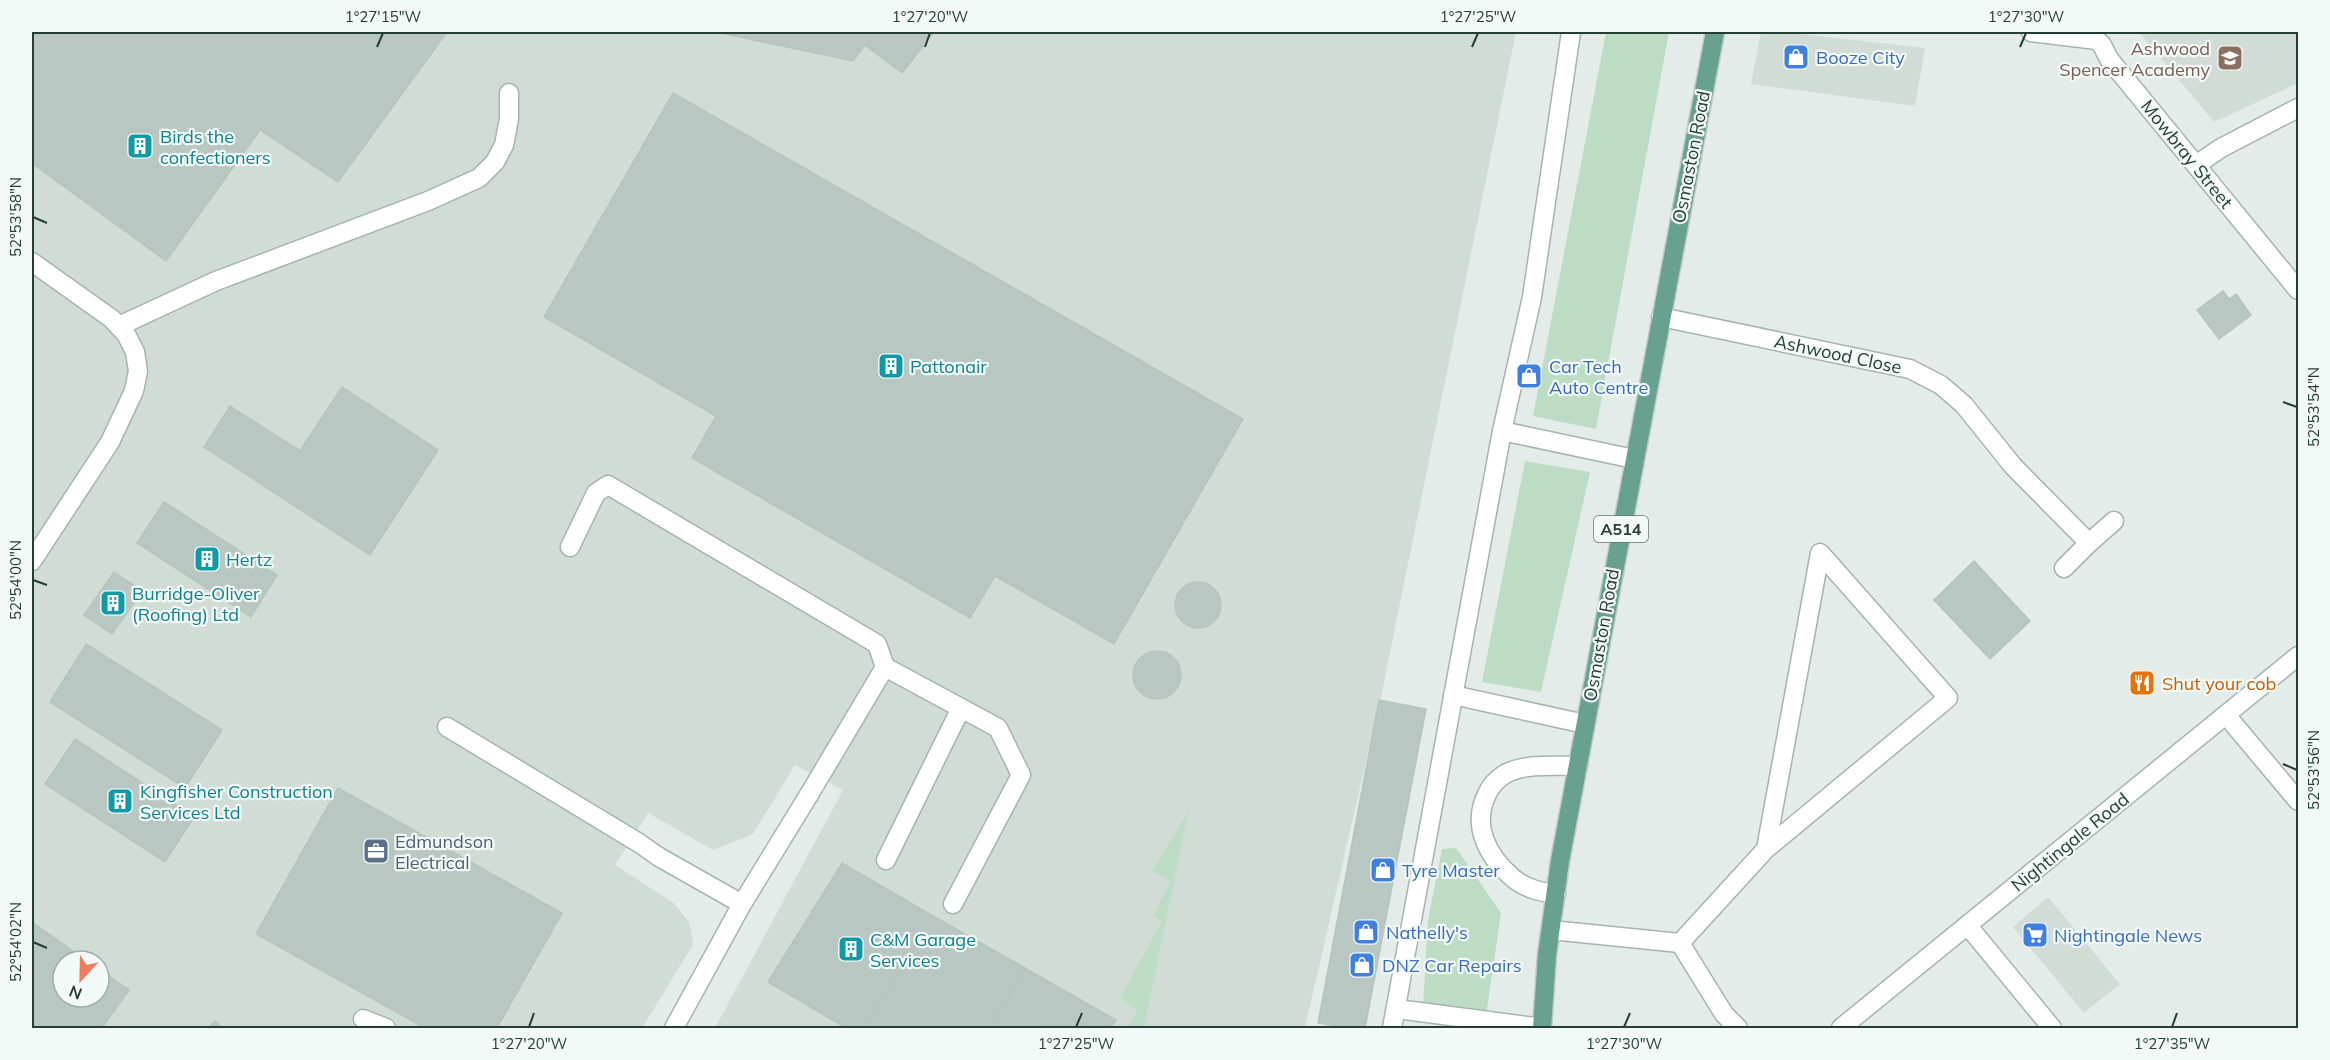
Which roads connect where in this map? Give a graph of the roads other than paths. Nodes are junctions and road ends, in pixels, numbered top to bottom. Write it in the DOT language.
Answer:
graph roads {
  1 [pos="1571,32"];
  2 [pos="1715,32"];
  3 [pos="2031,32"];
  4 [pos="2097,36"];
  5 [pos="509,93"];
  6 [pos="2298,108"];
  7 [pos="2196,165"];
  8 [pos="32,262"];
  9 [pos="2298,290"];
  10 [pos="1661,316"];
  11 [pos="119,326"];
  12 [pos="1502,430"];
  13 [pos="1634,459"];
  14 [pos="2114,521"];
  15 [pos="2089,543"];
  16 [pos="570,547"];
  17 [pos="32,561"];
  18 [pos="2064,568"];
  19 [pos="2298,656"];
  20 [pos="885,667"];
  21 [pos="1453,695"];
  22 [pos="961,708"];
  23 [pos="2226,715"];
  24 [pos="1585,724"];
  25 [pos="447,727"];
  26 [pos="1578,765"];
  27 [pos="2298,801"];
  28 [pos="1766,849"];
  29 [pos="886,860"];
  30 [pos="1556,894"];
  31 [pos="742,904"];
  32 [pos="953,904"];
  33 [pos="1968,926"];
  34 [pos="1551,930"];
  35 [pos="1680,943"];
  36 [pos="1397,1009"];
  37 [pos="363,1019"];
  38 [pos="1862,1022"];
  39 [pos="1542,1028"];
  40 [pos="386,1029"];
  41 [pos="674,1029"];
  42 [pos="1392,1029"];
  43 [pos="1738,1029"];
  44 [pos="1841,1029"];
  45 [pos="2052,1029"];
  1 -- 12 [label="street"];
  2 -- 10 [label="main road, Osmaston Road / A514"];
  3 -- 4 [label="street, Mowbray Street"];
  4 -- 7 [label="street, Mowbray Street"];
  5 -- 11 [label="street"];
  6 -- 7 [label="street"];
  7 -- 9 [label="street, Mowbray Street"];
  8 -- 11 [label="street"];
  10 -- 13 [label="main road, Osmaston Road / A514"];
  10 -- 15 [label="street, Ashwood Close"];
  11 -- 17 [label="street"];
  12 -- 13 [label="street"];
  12 -- 21 [label="street"];
  13 -- 24 [label="main road, Osmaston Road / A514"];
  14 -- 15 [label="street"];
  15 -- 18 [label="street"];
  16 -- 20 [label="street"];
  19 -- 23 [label="street, Nightingale Road"];
  20 -- 22 [label="street"];
  20 -- 31 [label="street"];
  21 -- 24 [label="street"];
  21 -- 36 [label="street"];
  22 -- 29 [label="street"];
  22 -- 32 [label="street"];
  23 -- 27 [label="street"];
  23 -- 33 [label="street, Nightingale Road"];
  24 -- 26 [label="main road, Osmaston Road / A514"];
  25 -- 31 [label="street"];
  26 -- 30 [label="main road, Osmaston Road / A514"];
  26 -- 30 [label="street"];
  28 -- 28 [label="street"];
  28 -- 35 [label="street"];
  30 -- 34 [label="main road, Osmaston Road / A514"];
  31 -- 41 [label="street"];
  33 -- 38 [label="street, Nightingale Road"];
  33 -- 45 [label="street"];
  34 -- 35 [label="street"];
  34 -- 39 [label="main road, Osmaston Road / A514"];
  35 -- 43 [label="street"];
  36 -- 39 [label="street"];
  36 -- 42 [label="street"];
  37 -- 40 [label="street"];
  38 -- 44 [label="street, Nightingale Road"];
}
